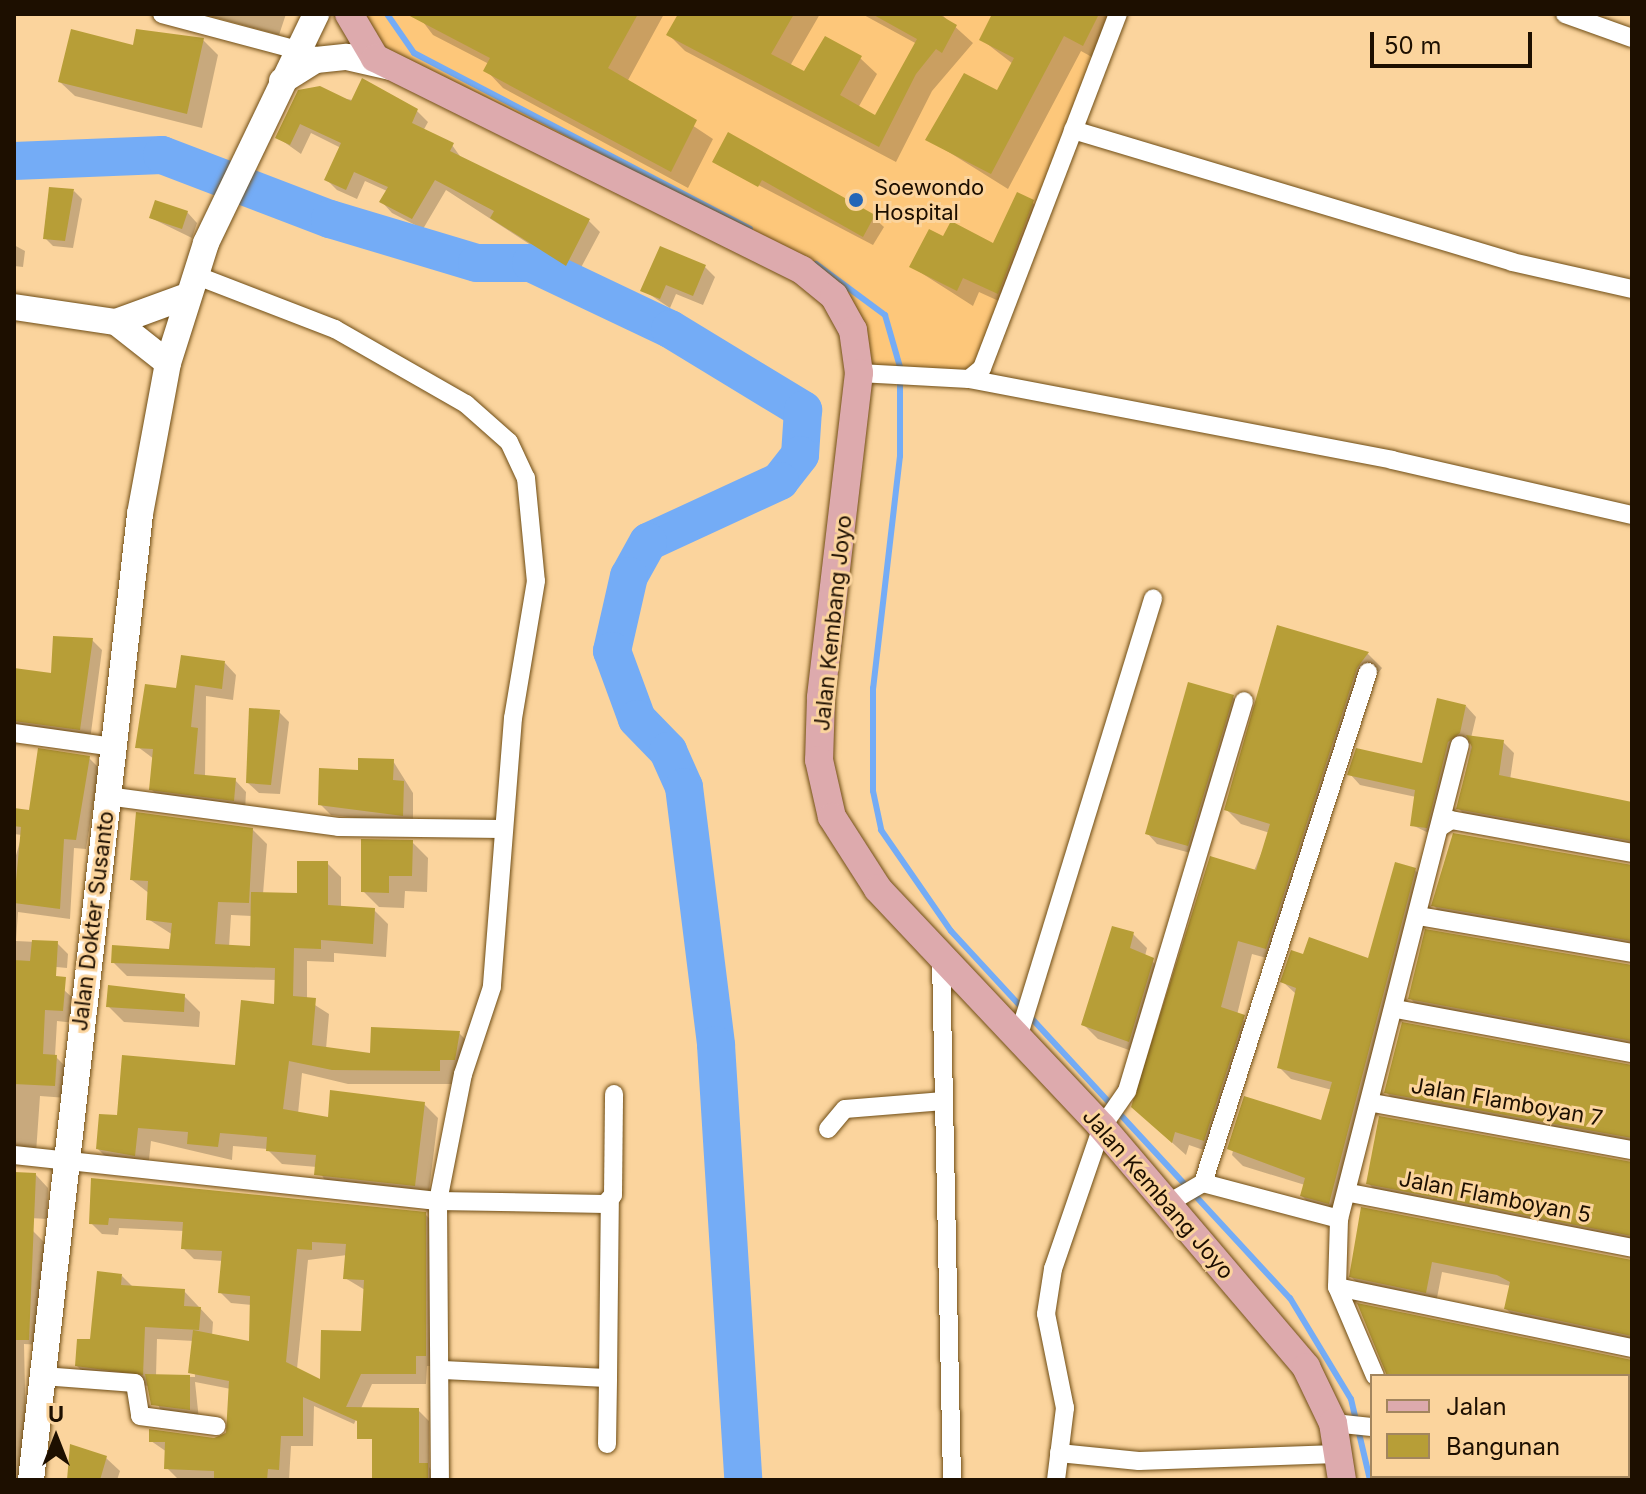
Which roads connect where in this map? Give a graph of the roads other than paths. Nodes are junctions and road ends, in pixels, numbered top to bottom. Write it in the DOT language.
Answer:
graph roads {
  1 [pos="162,14"];
  2 [pos="316,14"];
  3 [pos="349,14"];
  4 [pos="1118,14"];
  5 [pos="1565,14"];
  6 [pos="1632,38"];
  7 [pos="297,50"];
  8 [pos="384,63"];
  9 [pos="279,83"];
  10 [pos="1073,130"];
  11 [pos="191,285"];
  12 [pos="1632,289"];
  13 [pos="14,307"];
  14 [pos="116,322"];
  15 [pos="168,363"];
  16 [pos="859,373"];
  17 [pos="969,379"];
  18 [pos="1632,515"];
  19 [pos="1153,598"];
  20 [pos="1368,672"];
  21 [pos="1244,701"];
  22 [pos="14,733"];
  23 [pos="1460,745"];
  24 [pos="113,747"];
  25 [pos="107,796"];
  26 [pos="1440,827"];
  27 [pos="502,829"];
  28 [pos="1632,853"];
  29 [pos="1418,916"];
  30 [pos="1632,953"];
  31 [pos="941,959"];
  32 [pos="1396,1009"];
  33 [pos="1017,1041"];
  34 [pos="1632,1053"];
  35 [pos="614,1094"];
  36 [pos="944,1101"];
  37 [pos="1373,1103"];
  38 [pos="1102,1127"];
  39 [pos="828,1129"];
  40 [pos="1632,1150"];
  41 [pos="14,1155"];
  42 [pos="65,1160"];
  43 [pos="1203,1183"];
  44 [pos="1350,1193"];
  45 [pos="438,1201"];
  46 [pos="610,1201"];
  47 [pos="1167,1204"];
  48 [pos="1339,1219"];
  49 [pos="1632,1248"];
  50 [pos="1337,1287"];
  51 [pos="1632,1348"];
  52 [pos="442,1370"];
  53 [pos="1374,1374"];
  54 [pos="43,1376"];
  55 [pos="608,1378"];
  56 [pos="1333,1423"];
  57 [pos="216,1426"];
  58 [pos="1370,1427"];
  59 [pos="607,1444"];
  60 [pos="1059,1453"];
  61 [pos="1340,1467"];
  62 [pos="31,1480"];
  63 [pos="440,1480"];
  64 [pos="952,1480"];
  65 [pos="1056,1480"];
  1 -- 7 [label="street"];
  2 -- 7 [label="main road, Jalan Dokter Susanto"];
  3 -- 8 [label="main road"];
  4 -- 10 [label="street"];
  5 -- 6 [label="street"];
  7 -- 9 [label="main road, Jalan Dokter Susanto"];
  8 -- 9 [label="main road"];
  8 -- 16 [label="main road, Jalan Kembang Joyo"];
  9 -- 11 [label="main road, Jalan Dokter Susanto"];
  10 -- 12 [label="street"];
  10 -- 17 [label="street"];
  11 -- 14 [label="main road"];
  11 -- 15 [label="main road, Jalan Dokter Susanto"];
  11 -- 27 [label="street"];
  13 -- 14 [label="main road"];
  14 -- 15 [label="main road"];
  15 -- 24 [label="main road, Jalan Dokter Susanto"];
  16 -- 17 [label="street"];
  16 -- 31 [label="main road, Jalan Kembang Joyo"];
  17 -- 18 [label="street"];
  19 -- 33 [label="street"];
  20 -- 43 [label="street"];
  21 -- 38 [label="street"];
  22 -- 24 [label="street"];
  23 -- 26 [label="street"];
  24 -- 25 [label="main road, Jalan Dokter Susanto"];
  25 -- 27 [label="street"];
  25 -- 42 [label="main road, Jalan Dokter Susanto"];
  26 -- 28 [label="street"];
  26 -- 29 [label="street"];
  27 -- 45 [label="street"];
  29 -- 30 [label="street"];
  29 -- 32 [label="street"];
  31 -- 33 [label="main road, Jalan Kembang Joyo"];
  31 -- 36 [label="street"];
  32 -- 34 [label="street"];
  32 -- 37 [label="street"];
  33 -- 38 [label="main road, Jalan Kembang Joyo"];
  35 -- 46 [label="street"];
  36 -- 39 [label="street"];
  36 -- 64 [label="street"];
  37 -- 40 [label="street, Jalan Flamboyan 7"];
  37 -- 44 [label="street"];
  38 -- 47 [label="main road, Jalan Kembang Joyo"];
  38 -- 60 [label="street"];
  41 -- 42 [label="street"];
  42 -- 45 [label="street"];
  42 -- 54 [label="main road, Jalan Dokter Susanto"];
  43 -- 47 [label="street"];
  43 -- 48 [label="street"];
  44 -- 48 [label="street"];
  44 -- 49 [label="street, Jalan Flamboyan 5"];
  45 -- 46 [label="street"];
  45 -- 52 [label="street"];
  46 -- 55 [label="street"];
  47 -- 56 [label="main road, Jalan Kembang Joyo"];
  48 -- 50 [label="street"];
  50 -- 51 [label="street"];
  50 -- 53 [label="street"];
  52 -- 55 [label="street"];
  52 -- 63 [label="street"];
  54 -- 57 [label="street"];
  54 -- 62 [label="main road, Jalan Dokter Susanto"];
  55 -- 59 [label="street"];
  56 -- 58 [label="street"];
  56 -- 61 [label="main road, Jalan Kembang Joyo"];
  60 -- 61 [label="street"];
  60 -- 65 [label="street"];
}
